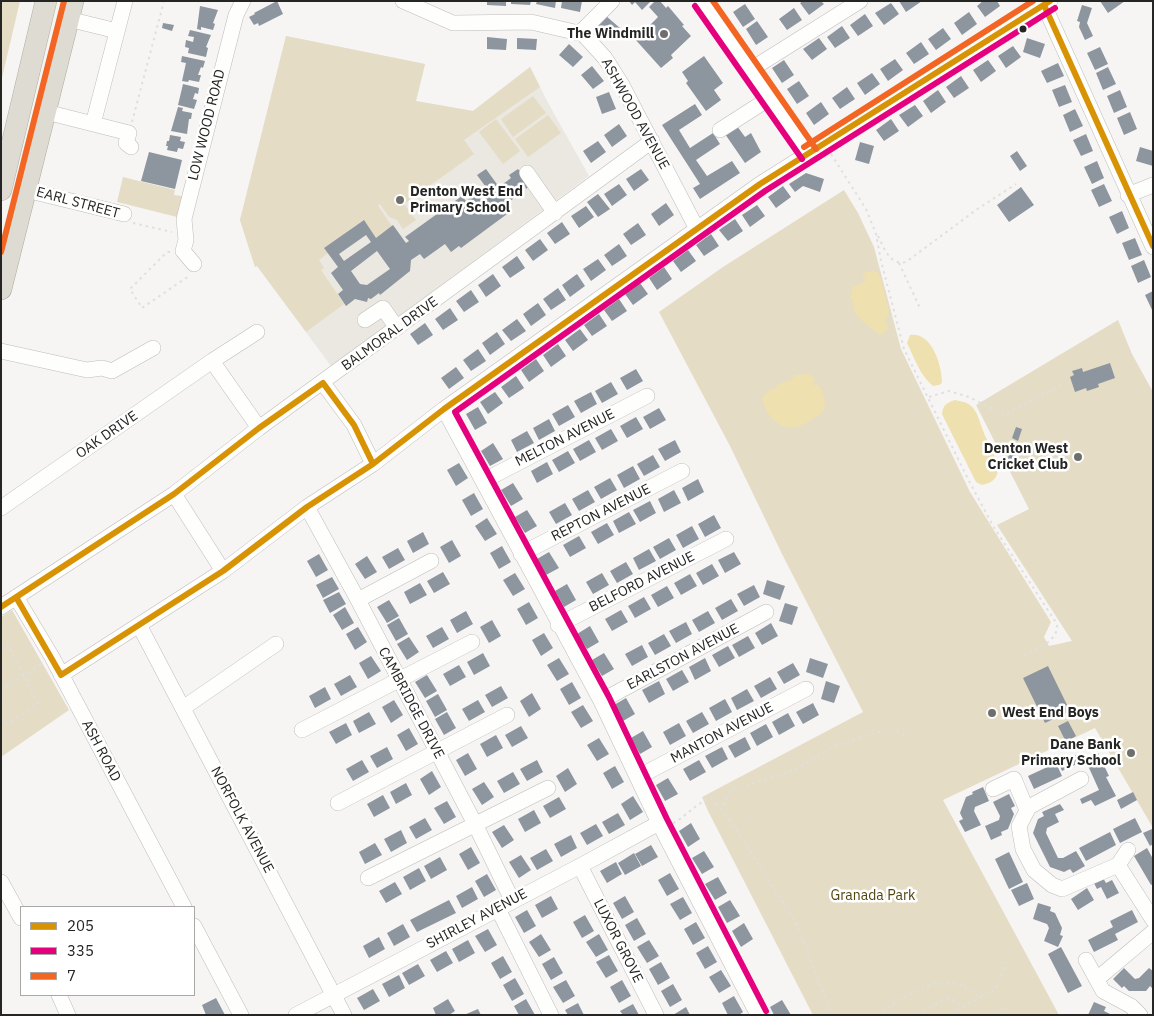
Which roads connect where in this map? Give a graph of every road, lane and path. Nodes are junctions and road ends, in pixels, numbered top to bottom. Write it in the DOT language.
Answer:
graph roads {
  1 [pos="46,1"];
  2 [pos="124,1"];
  3 [pos="164,1"];
  4 [pos="243,1"];
  5 [pos="403,1"];
  6 [pos="612,1"];
  7 [pos="702,1"];
  8 [pos="860,1"];
  9 [pos="1047,3"];
  10 [pos="70,10"];
  11 [pos="117,31"];
  12 [pos="580,33"];
  13 [pos="750,70"];
  14 [pos="770,98"];
  15 [pos="46,112"];
  16 [pos="93,124"];
  17 [pos="720,130"];
  18 [pos="130,140"];
  19 [pos="652,141"];
  20 [pos="824,143"];
  21 [pos="809,154"];
  22 [pos="527,174"];
  23 [pos="1016,184"];
  24 [pos="1153,185"];
  25 [pos="1,190"];
  26 [pos="26,190"];
  27 [pos="1128,195"];
  28 [pos="555,213"];
  29 [pos="124,214"];
  30 [pos="697,229"];
  31 [pos="876,234"];
  32 [pos="185,236"];
  33 [pos="1153,247"];
  34 [pos="183,251"];
  35 [pos="899,263"];
  36 [pos="194,264"];
  37 [pos="1,289"];
  38 [pos="920,308"];
  39 [pos="365,320"];
  40 [pos="397,328"];
  41 [pos="257,332"];
  42 [pos="153,348"];
  43 [pos="1,351"];
  44 [pos="212,361"];
  45 [pos="323,383"];
  46 [pos="1061,385"];
  47 [pos="647,396"];
  48 [pos="928,397"];
  49 [pos="444,409"];
  50 [pos="259,428"];
  51 [pos="373,464"];
  52 [pos="682,471"];
  53 [pos="483,481"];
  54 [pos="174,494"];
  55 [pos="307,507"];
  56 [pos="1,508"];
  57 [pos="726,539"];
  58 [pos="521,554"];
  59 [pos="431,561"];
  60 [pos="223,570"];
  61 [pos="16,597"];
  62 [pos="358,600"];
  63 [pos="1,607"];
  64 [pos="766,612"];
  65 [pos="139,625"];
  66 [pos="558,625"];
  67 [pos="472,642"];
  68 [pos="276,644"];
  69 [pos="1,649"];
  70 [pos="1022,656"];
  71 [pos="52,657"];
  72 [pos="61,675"];
  73 [pos="24,676"];
  74 [pos="398,680"];
  75 [pos="806,690"];
  76 [pos="1,691"];
  77 [pos="1,698"];
  78 [pos="600,701"];
  79 [pos="1,704"];
  80 [pos="183,708"];
  81 [pos="507,715"];
  82 [pos="1,720"];
  83 [pos="5,725"];
  84 [pos="1,728"];
  85 [pos="302,730"];
  86 [pos="905,736"];
  87 [pos="437,752"];
  88 [pos="638,777"];
  89 [pos="1081,779"];
  90 [pos="548,788"];
  91 [pos="993,789"];
  92 [pos="338,803"];
  93 [pos="720,809"];
  94 [pos="1027,810"];
  95 [pos="475,824"];
  96 [pos="661,826"];
  97 [pos="1128,850"];
  98 [pos="1118,865"];
  99 [pos="580,866"];
  100 [pos="368,878"];
  101 [pos="1,882"];
  102 [pos="512,900"];
  103 [pos="183,906"];
  104 [pos="498,909"];
  105 [pos="20,916"];
  106 [pos="1153,920"];
  107 [pos="195,928"];
  108 [pos="1153,932"];
  109 [pos="1086,960"];
  110 [pos="1006,962"];
  111 [pos="1097,979"];
  112 [pos="334,995"];
  113 [pos="59,996"];
  114 [pos="979,997"];
  115 [pos="963,1006"];
  116 [pos="1002,1007"];
  117 [pos="68,1015"];
  118 [pos="240,1015"];
  119 [pos="296,1015"];
  120 [pos="344,1015"];
  121 [pos="551,1015"];
  122 [pos="656,1015"];
  123 [pos="758,1015"];
  124 [pos="832,1015"];
  125 [pos="877,1015"];
  126 [pos="918,1015"];
  127 [pos="953,1015"];
  128 [pos="1006,1015"];
  129 [pos="1140,1015"];
  1 -- 25 [label="highway"];
  2 -- 11 [label="street"];
  3 -- 18 [label="path"];
  4 -- 32 [label="street, LOW WOOD ROAD"];
  5 -- 12 [label="street"];
  6 -- 12 [label="street"];
  7 -- 13 [label="street"];
  8 -- 13 [label="street"];
  9 -- 20 [label="street"];
  9 -- 27 [label="street"];
  10 -- 11 [label="street"];
  10 -- 15 [label="highway"];
  11 -- 16 [label="street"];
  12 -- 19 [label="street, ASHWOOD AVENUE"];
  13 -- 14 [label="street"];
  14 -- 17 [label="street"];
  14 -- 21 [label="street"];
  15 -- 16 [label="street"];
  15 -- 26 [label="highway"];
  16 -- 18 [label="street"];
  19 -- 28 [label="street, BALMORAL DRIVE"];
  19 -- 30 [label="street, ASHWOOD AVENUE"];
  20 -- 21 [label="street"];
  20 -- 31 [label="path"];
  21 -- 30 [label="street"];
  22 -- 28 [label="street"];
  23 -- 35 [label="path"];
  24 -- 27 [label="street"];
  26 -- 29 [label="street, EARL STREET"];
  26 -- 37 [label="highway"];
  27 -- 33 [label="street"];
  28 -- 40 [label="street, BALMORAL DRIVE"];
  29 -- 32 [label="path, EARL STREET"];
  30 -- 49 [label="street"];
  31 -- 35 [label="path"];
  31 -- 48 [label="path"];
  32 -- 34 [label="street, LOW WOOD ROAD"];
  34 -- 36 [label="street"];
  34 -- 36 [label="path"];
  35 -- 38 [label="path"];
  39 -- 40 [label="street"];
  40 -- 45 [label="street, BALMORAL DRIVE"];
  41 -- 44 [label="street, OAK DRIVE"];
  42 -- 43 [label="street"];
  44 -- 50 [label="street"];
  44 -- 56 [label="street, OAK DRIVE"];
  45 -- 50 [label="street, BALMORAL DRIVE"];
  45 -- 51 [label="street"];
  46 -- 48 [label="path"];
  47 -- 53 [label="street, MELTON AVENUE"];
  48 -- 70 [label="path"];
  49 -- 51 [label="street"];
  49 -- 53 [label="street"];
  50 -- 54 [label="street, BALMORAL DRIVE"];
  51 -- 55 [label="street"];
  52 -- 58 [label="street, REPTON AVENUE"];
  53 -- 58 [label="street"];
  54 -- 60 [label="street"];
  54 -- 61 [label="street, BALMORAL DRIVE"];
  55 -- 60 [label="street"];
  55 -- 62 [label="street, CAMBRIDGE DRIVE"];
  57 -- 66 [label="street, BELFORD AVENUE"];
  58 -- 66 [label="street"];
  59 -- 62 [label="street"];
  60 -- 65 [label="street"];
  61 -- 63 [label="street, BALMORAL DRIVE"];
  61 -- 71 [label="street, ASH ROAD"];
  62 -- 74 [label="street, CAMBRIDGE DRIVE"];
  64 -- 78 [label="street, EARLSTON AVENUE"];
  65 -- 72 [label="street"];
  65 -- 80 [label="street, NORFOLK AVENUE"];
  66 -- 78 [label="street"];
  67 -- 74 [label="street"];
  68 -- 80 [label="street"];
  69 -- 73 [label="path"];
  71 -- 72 [label="street, ASH ROAD"];
  71 -- 73 [label="path"];
  72 -- 103 [label="street, ASH ROAD"];
  73 -- 76 [label="path"];
  73 -- 83 [label="path"];
  74 -- 85 [label="street"];
  74 -- 87 [label="street, CAMBRIDGE DRIVE"];
  75 -- 88 [label="street, MANTON AVENUE"];
  77 -- 79 [label="path"];
  78 -- 88 [label="street"];
  80 -- 112 [label="street, NORFOLK AVENUE"];
  81 -- 87 [label="street"];
  82 -- 83 [label="path"];
  83 -- 84 [label="path"];
  86 -- 93 [label="path"];
  87 -- 92 [label="street"];
  87 -- 95 [label="street, CAMBRIDGE DRIVE"];
  88 -- 96 [label="street"];
  89 -- 94 [label="street"];
  90 -- 95 [label="street"];
  91 -- 94 [label="street"];
  93 -- 96 [label="path"];
  93 -- 124 [label="path"];
  94 -- 98 [label="street"];
  95 -- 100 [label="street"];
  95 -- 102 [label="street, CAMBRIDGE DRIVE"];
  96 -- 99 [label="street, SHIRLEY AVENUE"];
  96 -- 123 [label="street"];
  97 -- 98 [label="street"];
  98 -- 106 [label="street"];
  99 -- 102 [label="street, SHIRLEY AVENUE"];
  99 -- 122 [label="street, LUXOR GROVE"];
  101 -- 105 [label="street"];
  102 -- 104 [label="street, SHIRLEY AVENUE"];
  104 -- 112 [label="street, SHIRLEY AVENUE"];
  104 -- 121 [label="street"];
  107 -- 118 [label="street"];
  108 -- 111 [label="street"];
  109 -- 111 [label="street"];
  110 -- 114 [label="path"];
  111 -- 129 [label="street"];
  112 -- 119 [label="street, SHIRLEY AVENUE"];
  112 -- 120 [label="street, NORFOLK AVENUE"];
  113 -- 117 [label="street"];
  114 -- 115 [label="path"];
  114 -- 125 [label="path"];
  115 -- 126 [label="path"];
  115 -- 127 [label="path"];
  116 -- 128 [label="path"];
}
